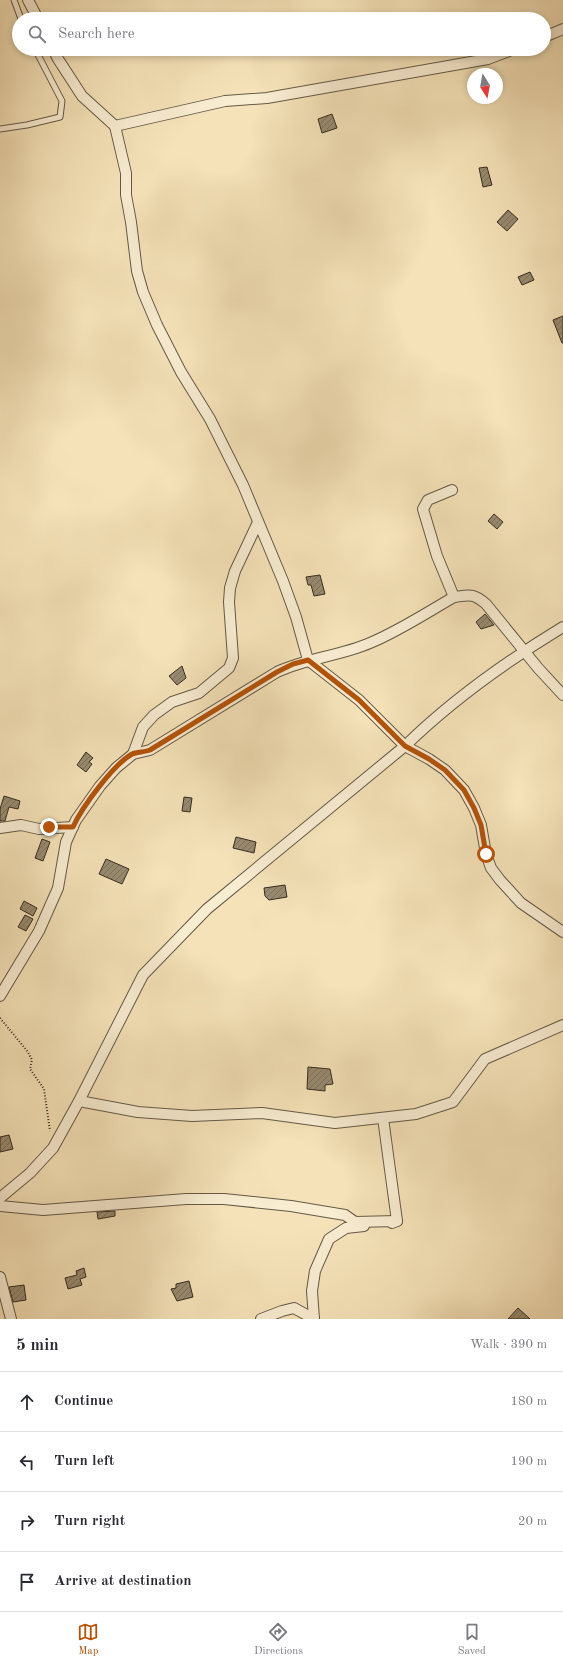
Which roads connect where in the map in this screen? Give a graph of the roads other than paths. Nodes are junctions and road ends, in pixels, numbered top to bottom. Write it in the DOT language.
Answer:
graph roads {
  1 [pos="14,0"];
  2 [pos="28,0"];
  3 [pos="18,12"];
  4 [pos="34,12"];
  5 [pos="563,30"];
  6 [pos="551,34"];
  7 [pos="39,56"];
  8 [pos="56,56"];
  9 [pos="496,56"];
  10 [pos="115,126"];
  11 [pos="0,129"];
  12 [pos="452,490"];
  13 [pos="258,522"];
  14 [pos="454,597"];
  15 [pos="563,627"];
  16 [pos="524,651"];
  17 [pos="308,660"];
  18 [pos="563,695"];
  19 [pos="405,746"];
  20 [pos="133,754"];
  21 [pos="73,827"];
  22 [pos="0,828"];
  23 [pos="563,932"];
  24 [pos="0,996"];
  25 [pos="563,1025"];
  26 [pos="79,1101"];
  27 [pos="383,1118"];
  28 [pos="0,1198"];
  29 [pos="0,1206"];
  30 [pos="397,1221"];
  31 [pos="0,1278"];
  32 [pos="11,1319"];
  33 [pos="262,1319"];
  34 [pos="314,1319"];
  1 -- 3 [label="lane"];
  2 -- 4 [label="street"];
  5 -- 6 [label="street"];
  7 -- 11 [label="lane"];
  8 -- 10 [label="street"];
  9 -- 10 [label="street"];
  10 -- 13 [label="street"];
  12 -- 14 [label="street"];
  13 -- 17 [label="street"];
  13 -- 20 [label="street"];
  14 -- 16 [label="street"];
  14 -- 17 [label="street"];
  15 -- 16 [label="street"];
  16 -- 18 [label="street"];
  16 -- 19 [label="street"];
  17 -- 19 [label="street"];
  17 -- 20 [label="street"];
  19 -- 23 [label="street"];
  19 -- 26 [label="street"];
  20 -- 21 [label="street"];
  21 -- 22 [label="street"];
  21 -- 24 [label="street"];
  25 -- 27 [label="street"];
  26 -- 27 [label="street"];
  26 -- 28 [label="street"];
  27 -- 30 [label="street"];
  29 -- 30 [label="street"];
  30 -- 34 [label="street"];
  31 -- 32 [label="street"];
  33 -- 34 [label="street"];
}
